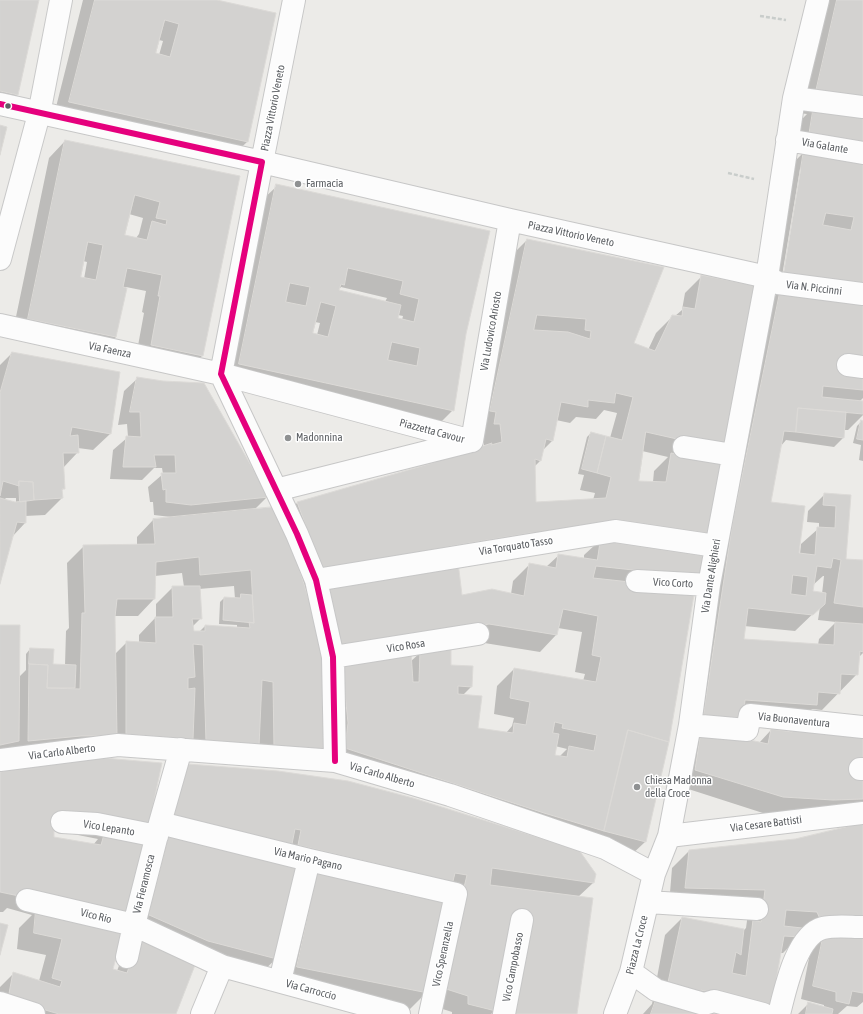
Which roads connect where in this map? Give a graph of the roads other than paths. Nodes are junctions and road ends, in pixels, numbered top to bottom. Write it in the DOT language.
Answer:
graph roads {
  1 [pos="61,0"];
  2 [pos="294,0"];
  3 [pos="818,0"];
  4 [pos="794,98"];
  5 [pos="0,104"];
  6 [pos="863,107"];
  7 [pos="39,114"];
  8 [pos="787,140"];
  9 [pos="863,153"];
  10 [pos="262,162"];
  11 [pos="510,220"];
  12 [pos="0,259"];
  13 [pos="767,277"];
  14 [pos="863,294"];
  15 [pos="0,326"];
  16 [pos="221,374"];
  17 [pos="472,441"];
  18 [pos="684,448"];
  19 [pos="733,455"];
  20 [pos="276,490"];
  21 [pos="716,546"];
  22 [pos="316,580"];
  23 [pos="637,581"];
  24 [pos="709,585"];
  25 [pos="478,634"];
  26 [pos="333,657"];
  27 [pos="690,725"];
  28 [pos="863,727"];
  29 [pos="181,749"];
  30 [pos="0,760"];
  31 [pos="335,761"];
  32 [pos="863,813"];
  33 [pos="62,822"];
  34 [pos="158,829"];
  35 [pos="669,836"];
  36 [pos="308,860"];
  37 [pos="654,874"];
  38 [pos="456,894"];
  39 [pos="27,900"];
  40 [pos="648,902"];
  41 [pos="757,909"];
  42 [pos="522,920"];
  43 [pos="134,925"];
  44 [pos="863,927"];
  45 [pos="127,957"];
  46 [pos="222,966"];
  47 [pos="631,972"];
  48 [pos="280,981"];
  49 [pos="4,1007"];
  50 [pos="34,1014"];
  51 [pos="202,1014"];
  52 [pos="399,1014"];
  53 [pos="430,1014"];
  54 [pos="504,1014"];
  55 [pos="615,1014"];
  56 [pos="763,1014"];
  57 [pos="779,1014"];
  1 -- 7 [label="street"];
  2 -- 10 [label="street, Piazza Vittorio Veneto"];
  3 -- 4 [label="street"];
  4 -- 6 [label="street"];
  4 -- 8 [label="street"];
  5 -- 7 [label="street"];
  7 -- 10 [label="street"];
  7 -- 12 [label="street"];
  8 -- 9 [label="street, Via Galante"];
  8 -- 13 [label="street"];
  10 -- 11 [label="street, Piazza Vittorio Veneto"];
  10 -- 16 [label="street"];
  11 -- 13 [label="street, Piazza Vittorio Veneto"];
  11 -- 17 [label="street, Via Ludovico Ariosto"];
  13 -- 14 [label="street, Via N. Piccinni"];
  13 -- 19 [label="street, Via Dante Alighieri"];
  15 -- 16 [label="street, Via Faenza"];
  16 -- 17 [label="street, Piazzetta Cavour"];
  16 -- 20 [label="street"];
  17 -- 20 [label="street, Piazzetta Cavour"];
  18 -- 19 [label="street"];
  19 -- 21 [label="street, Via Dante Alighieri"];
  20 -- 22 [label="street"];
  21 -- 22 [label="street, Via Torquato Tasso"];
  21 -- 24 [label="street, Via Dante Alighieri"];
  22 -- 26 [label="street"];
  23 -- 24 [label="street, Vico Corto"];
  24 -- 27 [label="street, Via Dante Alighieri"];
  25 -- 26 [label="street, Vico Rosa"];
  26 -- 31 [label="street"];
  27 -- 28 [label="street, Via Buonaventura"];
  27 -- 35 [label="street, Via Dante Alighieri"];
  29 -- 30 [label="street, Via Carlo Alberto"];
  29 -- 31 [label="street, Via Carlo Alberto"];
  29 -- 34 [label="street, Via Fieramosca"];
  31 -- 37 [label="street, Via Carlo Alberto"];
  32 -- 35 [label="street, Via Cesare Battisti"];
  33 -- 34 [label="street, Vico Lepanto"];
  34 -- 36 [label="street, Via Mario Pagano"];
  34 -- 43 [label="street, Via Fieramosca"];
  35 -- 37 [label="street, Via Dante Alighieri"];
  36 -- 38 [label="street, Via Mario Pagano"];
  36 -- 48 [label="street"];
  37 -- 40 [label="street, Piazza La Croce"];
  38 -- 53 [label="street, Vico Speranzella"];
  39 -- 43 [label="street, Vico Rio"];
  40 -- 41 [label="street"];
  40 -- 47 [label="street, Piazza La Croce"];
  42 -- 54 [label="street, Vico Campobasso"];
  43 -- 45 [label="street"];
  43 -- 46 [label="street, Via Fieramosca"];
  44 -- 57 [label="street"];
  46 -- 48 [label="street, Via Carroccio"];
  46 -- 51 [label="street"];
  47 -- 55 [label="street, Piazza La Croce"];
  47 -- 56 [label="street"];
  48 -- 52 [label="street, Via Carroccio"];
  49 -- 50 [label="street"];
}
